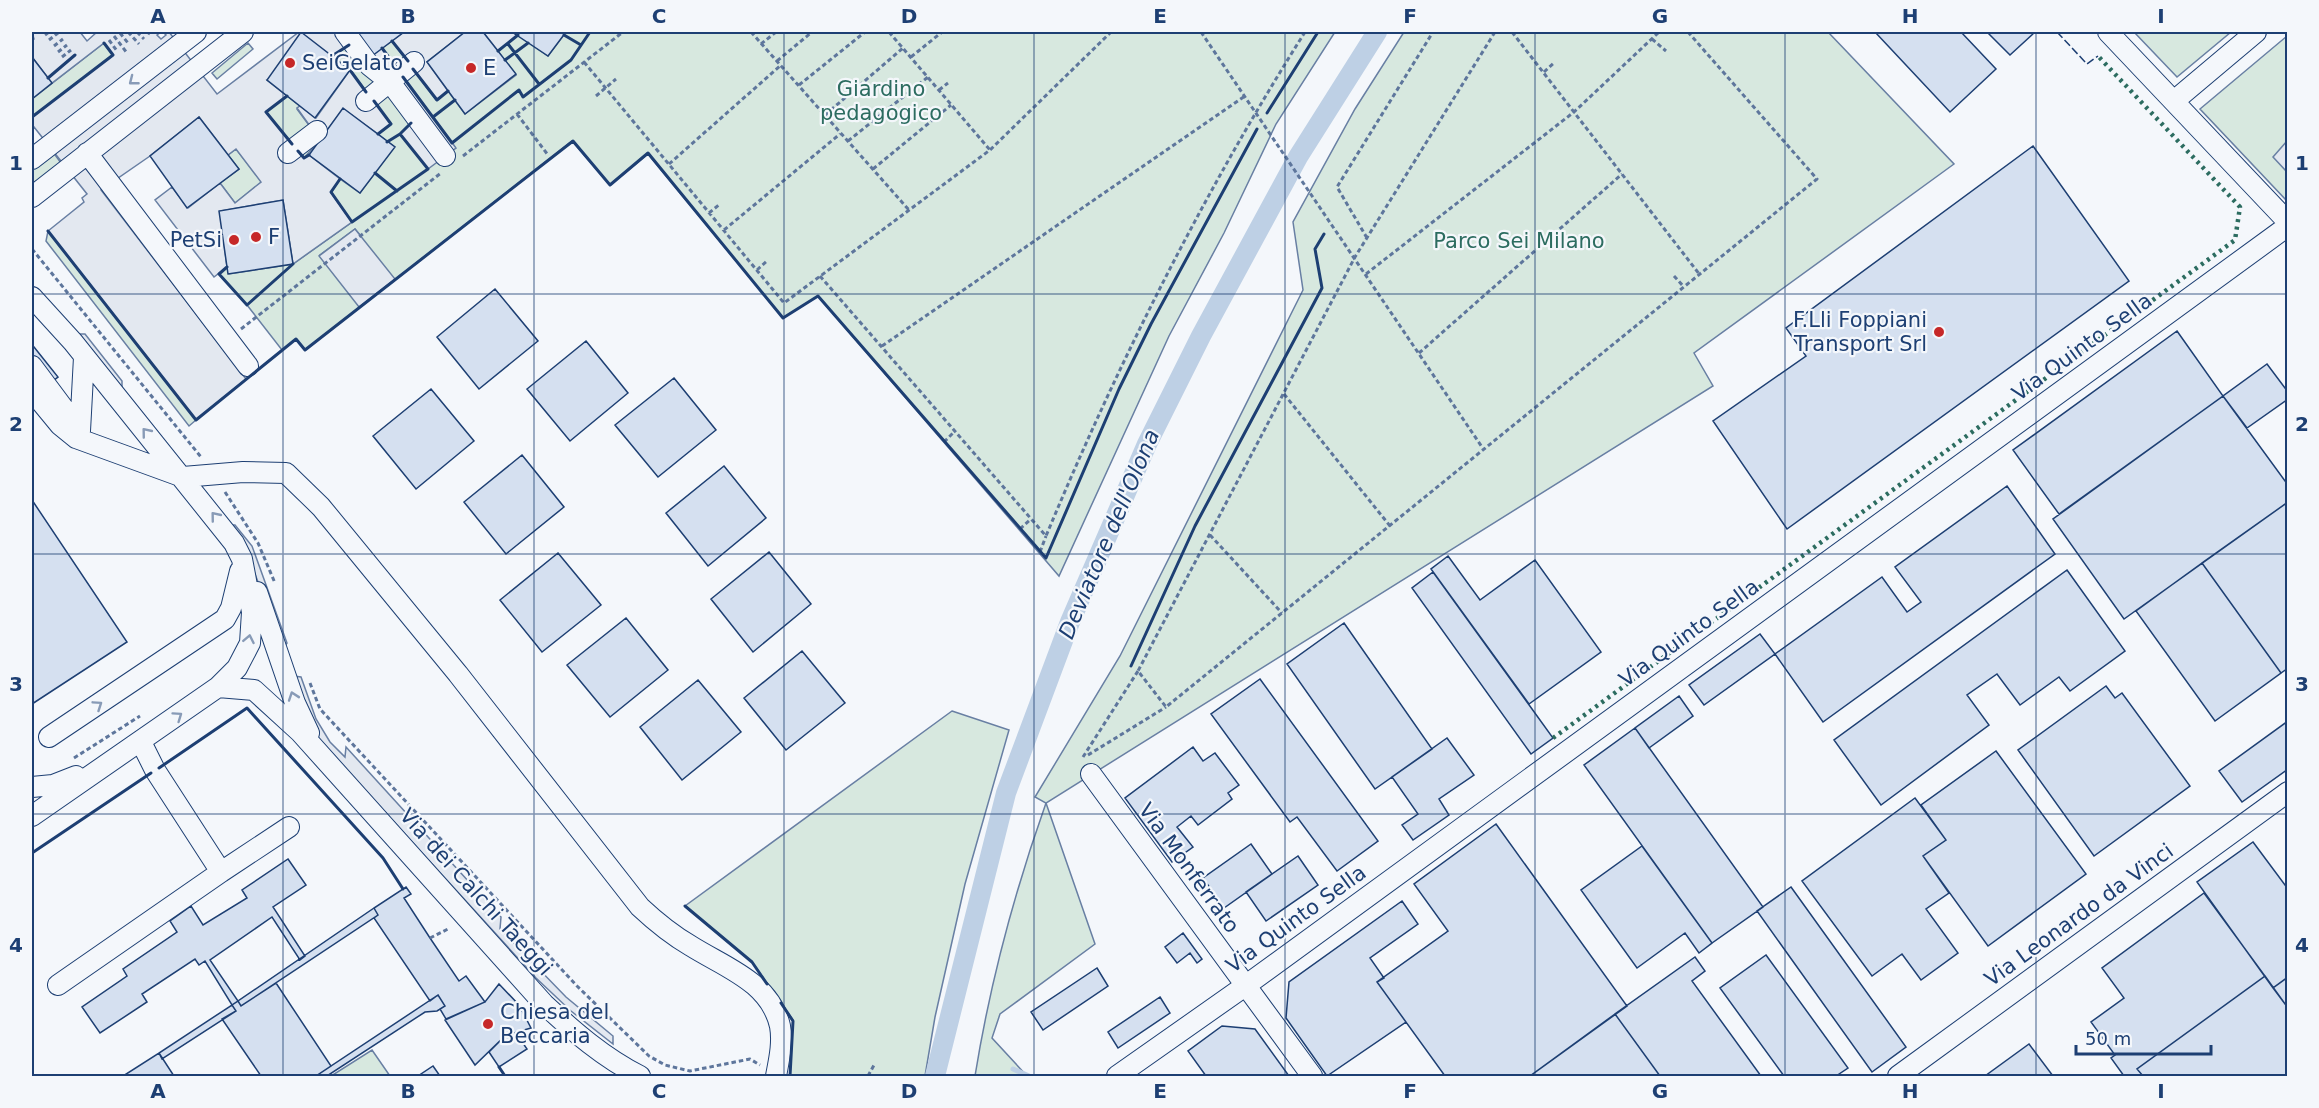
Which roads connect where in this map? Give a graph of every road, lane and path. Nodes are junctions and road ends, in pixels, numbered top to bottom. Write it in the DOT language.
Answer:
graph roads {
  1 [pos="49,32"];
  2 [pos="128,32"];
  3 [pos="137,32"];
  4 [pos="196,32"];
  5 [pos="243,32"];
  6 [pos="345,32"];
  7 [pos="623,32"];
  8 [pos="751,32"];
  9 [pos="776,32"];
  10 [pos="812,32"];
  11 [pos="865,32"];
  12 [pos="889,32"];
  13 [pos="942,32"];
  14 [pos="1111,32"];
  15 [pos="1201,32"];
  16 [pos="1305,32"];
  17 [pos="1433,32"];
  18 [pos="1495,32"];
  19 [pos="1512,32"];
  20 [pos="1659,32"];
  21 [pos="1688,32"];
  22 [pos="2108,32"];
  23 [pos="2256,32"];
  24 [pos="58,33"];
  25 [pos="120,33"];
  26 [pos="45,35"];
  27 [pos="114,36"];
  28 [pos="63,39"];
  29 [pos="144,39"];
  30 [pos="217,39"];
  31 [pos="1652,39"];
  32 [pos="49,40"];
  33 [pos="109,40"];
  34 [pos="128,43"];
  35 [pos="139,44"];
  36 [pos="761,44"];
  37 [pos="67,45"];
  38 [pos="54,46"];
  39 [pos="903,48"];
  40 [pos="71,50"];
  41 [pos="58,51"];
  42 [pos="117,51"];
  43 [pos="1666,51"];
  44 [pos="127,53"];
  45 [pos="62,57"];
  46 [pos="911,57"];
  47 [pos="777,61"];
  48 [pos="584,62"];
  49 [pos="1555,62"];
  50 [pos="781,65"];
  51 [pos="1544,72"];
  52 [pos="928,77"];
  53 [pos="616,79"];
  54 [pos="948,83"];
  55 [pos="799,86"];
  56 [pos="606,88"];
  57 [pos="939,90"];
  58 [pos="596,96"];
  59 [pos="1245,96"];
  60 [pos="2174,101"];
  61 [pos="951,105"];
  62 [pos="1256,111"];
  63 [pos="1574,112"];
  64 [pos="517,114"];
  65 [pos="825,115"];
  66 [pos="316,132"];
  67 [pos="841,133"];
  68 [pos="848,141"];
  69 [pos="292,150"];
  70 [pos="990,150"];
  71 [pos="87,153"];
  72 [pos="548,155"];
  73 [pos="32,159"];
  74 [pos="449,162"];
  75 [pos="669,164"];
  76 [pos="873,170"];
  77 [pos="1622,174"];
  78 [pos="32,197"];
  79 [pos="720,204"];
  80 [pos="909,210"];
  81 [pos="709,213"];
  82 [pos="2288,224"];
  83 [pos="724,230"];
  84 [pos="1367,238"];
  85 [pos="32,249"];
  86 [pos="1355,257"];
  87 [pos="767,261"];
  88 [pos="757,270"];
  89 [pos="1366,274"];
  90 [pos="1700,275"];
  91 [pos="820,276"];
  92 [pos="1674,276"];
  93 [pos="1684,287"];
  94 [pos="32,297"];
  95 [pos="227,339"];
  96 [pos="882,346"];
  97 [pos="1419,353"];
  98 [pos="84,357"];
  99 [pos="32,366"];
  100 [pos="248,366"];
  101 [pos="32,380"];
  102 [pos="32,391"];
  103 [pos="1284,393"];
  104 [pos="32,400"];
  105 [pos="955,431"];
  106 [pos="76,438"];
  107 [pos="944,442"];
  108 [pos="1484,450"];
  109 [pos="201,458"];
  110 [pos="183,477"];
  111 [pos="219,484"];
  112 [pos="1031,519"];
  113 [pos="1390,526"];
  114 [pos="1020,529"];
  115 [pos="1210,534"];
  116 [pos="1046,536"];
  117 [pos="1040,552"];
  118 [pos="242,559"];
  119 [pos="278,591"];
  120 [pos="1282,613"];
  121 [pos="1138,671"];
  122 [pos="307,675"];
  123 [pos="218,687"];
  124 [pos="1166,707"];
  125 [pos="142,715"];
  126 [pos="49,737"];
  127 [pos="141,742"];
  128 [pos="317,749"];
  129 [pos="72,759"];
  130 [pos="112,761"];
  131 [pos="1091,774"];
  132 [pos="32,787"];
  133 [pos="2288,792"];
  134 [pos="32,816"];
  135 [pos="289,827"];
  136 [pos="221,872"];
  137 [pos="453,926"];
  138 [pos="430,938"];
  139 [pos="58,985"];
  140 [pos="1245,986"];
  141 [pos="874,1065"];
  142 [pos="768,1071"];
  143 [pos="639,1077"];
  144 [pos="868,1077"];
  145 [pos="1117,1077"];
  146 [pos="1311,1077"];
  147 [pos="1898,1077"];
  1 -- 26 [label="path"];
  2 -- 35 [label="path"];
  3 -- 29 [label="path"];
  4 -- 73 [label="street, one-way"];
  5 -- 30 [label="street"];
  6 -- 74 [label="street"];
  7 -- 48 [label="path"];
  8 -- 36 [label="path"];
  9 -- 36 [label="path"];
  10 -- 47 [label="path"];
  11 -- 55 [label="path"];
  12 -- 39 [label="path"];
  13 -- 46 [label="path"];
  14 -- 70 [label="path"];
  15 -- 59 [label="path"];
  16 -- 62 [label="path"];
  17 -- 84 [label="path"];
  18 -- 84 [label="path"];
  19 -- 51 [label="path"];
  20 -- 31 [label="path"];
  21 -- 90 [label="path"];
  22 -- 60 [label="street"];
  23 -- 60 [label="street"];
  24 -- 32 [label="path"];
  25 -- 34 [label="path"];
  27 -- 44 [label="path"];
  28 -- 38 [label="path"];
  30 -- 71 [label="street"];
  31 -- 43 [label="path"];
  31 -- 63 [label="path"];
  33 -- 42 [label="path"];
  36 -- 47 [label="path"];
  37 -- 41 [label="path"];
  39 -- 46 [label="path"];
  39 -- 65 [label="path"];
  40 -- 45 [label="path"];
  46 -- 52 [label="path"];
  47 -- 50 [label="path"];
  48 -- 56 [label="path"];
  48 -- 64 [label="path"];
  49 -- 51 [label="path"];
  50 -- 55 [label="path"];
  50 -- 75 [label="path"];
  51 -- 63 [label="path"];
  52 -- 57 [label="path"];
  52 -- 68 [label="path"];
  53 -- 56 [label="path"];
  54 -- 57 [label="path"];
  55 -- 65 [label="path"];
  56 -- 58 [label="path"];
  56 -- 75 [label="path"];
  57 -- 61 [label="path"];
  59 -- 62 [label="path"];
  59 -- 96 [label="path"];
  60 -- 82 [label="street"];
  61 -- 70 [label="path"];
  61 -- 76 [label="path"];
  62 -- 86 [label="path"];
  62 -- 116 [label="path"];
  63 -- 77 [label="path"];
  63 -- 89 [label="path"];
  64 -- 72 [label="path"];
  64 -- 74 [label="path"];
  65 -- 67 [label="path"];
  66 -- 69 [label="street"];
  67 -- 68 [label="path"];
  67 -- 83 [label="path"];
  68 -- 76 [label="path"];
  70 -- 80 [label="path"];
  71 -- 78 [label="street"];
  71 -- 95 [label="street"];
  74 -- 95 [label="path"];
  75 -- 81 [label="path"];
  76 -- 80 [label="path"];
  77 -- 90 [label="path"];
  77 -- 97 [label="path"];
  79 -- 81 [label="path"];
  80 -- 91 [label="path"];
  81 -- 83 [label="path"];
  82 -- 140 [label="street, Via Quinto Sella"];
  83 -- 88 [label="path"];
  84 -- 86 [label="path"];
  85 -- 109 [label="path"];
  86 -- 89 [label="path"];
  86 -- 103 [label="path"];
  87 -- 88 [label="path"];
  88 -- 91 [label="path"];
  89 -- 97 [label="path"];
  90 -- 93 [label="path"];
  91 -- 96 [label="path"];
  92 -- 93 [label="path"];
  93 -- 108 [label="path"];
  94 -- 98 [label="street, Via dei Calchi Taeggi"];
  95 -- 100 [label="street"];
  96 -- 105 [label="path"];
  97 -- 108 [label="path"];
  98 -- 106 [label="street"];
  110 -- 98 [label="street, Via dei Calchi Taeggi, one-way"];
  99 -- 106 [label="street"];
  101 -- 106 [label="street"];
  102 -- 106 [label="street"];
  103 -- 113 [label="path"];
  103 -- 115 [label="path"];
  104 -- 106 [label="street"];
  105 -- 107 [label="path"];
  105 -- 112 [label="path"];
  106 -- 110 [label="street"];
  108 -- 113 [label="path"];
  118 -- 110 [label="street, Via dei Calchi Taeggi, one-way"];
  110 -- 142 [label="street"];
  111 -- 119 [label="path"];
  112 -- 114 [label="path"];
  112 -- 116 [label="path"];
  113 -- 120 [label="path"];
  115 -- 120 [label="path"];
  115 -- 121 [label="path"];
  116 -- 117 [label="path"];
  123 -- 118 [label="street, Via dei Calchi Taeggi, one-way"];
  126 -- 118 [label="street, one-way"];
  128 -- 118 [label="street, Via dei Calchi Taeggi, one-way"];
  120 -- 124 [label="path"];
  121 -- 124 [label="path"];
  121 -- 124 [label="path"];
  122 -- 142 [label="path"];
  127 -- 123 [label="street, one-way"];
  123 -- 128 [label="street, Via dei Calchi Taeggi"];
  125 -- 129 [label="path"];
  127 -- 130 [label="street"];
  127 -- 136 [label="street"];
  128 -- 143 [label="street, Via dei Calchi Taeggi"];
  130 -- 132 [label="street"];
  130 -- 134 [label="street"];
  131 -- 140 [label="street, Via Monferrato"];
  133 -- 147 [label="street, Via Leonardo da Vinci"];
  135 -- 136 [label="street"];
  136 -- 139 [label="street"];
  137 -- 138 [label="path"];
  140 -- 145 [label="street, Via Quinto Sella"];
  140 -- 146 [label="street, Via Monferrato"];
  141 -- 144 [label="path"];
}
